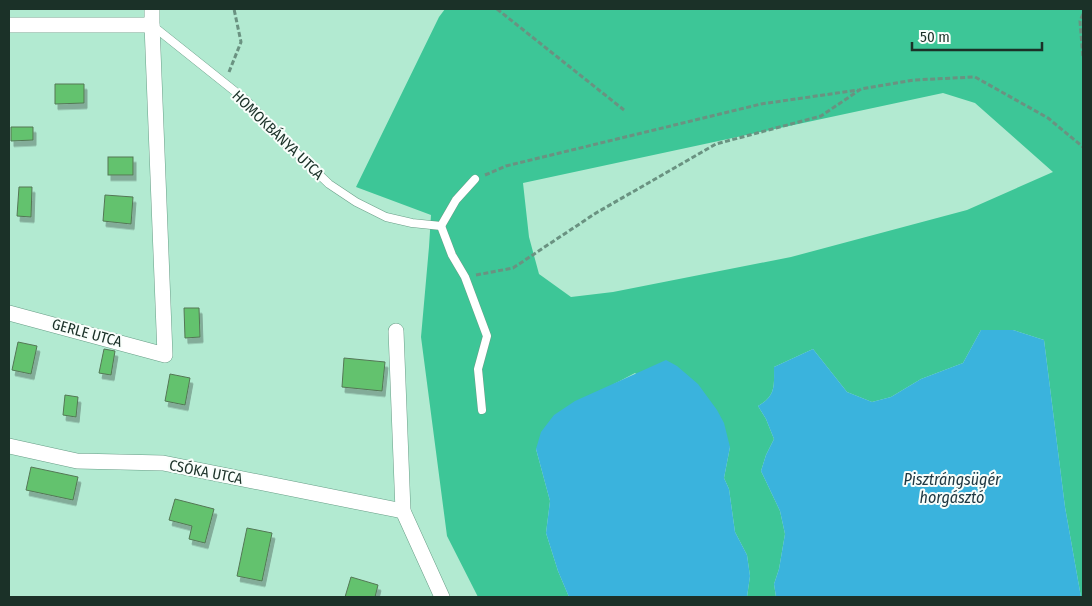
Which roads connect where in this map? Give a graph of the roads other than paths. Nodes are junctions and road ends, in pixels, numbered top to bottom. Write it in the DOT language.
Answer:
graph roads {
  1 [pos="152,9"];
  2 [pos="152,25"];
  3 [pos="9,26"];
  4 [pos="475,179"];
  5 [pos="440,226"];
  6 [pos="9,313"];
  7 [pos="396,331"];
  8 [pos="482,410"];
  9 [pos="9,446"];
  10 [pos="403,511"];
  11 [pos="442,597"];
  1 -- 2 [label="street"];
  2 -- 3 [label="street"];
  2 -- 5 [label="lane, HOMOKBÁNYA UTCA"];
  2 -- 6 [label="street, GERLE UTCA"];
  4 -- 5 [label="lane"];
  5 -- 8 [label="lane"];
  7 -- 10 [label="street"];
  9 -- 10 [label="street, CSÓKA UTCA"];
  10 -- 11 [label="street"];
}
